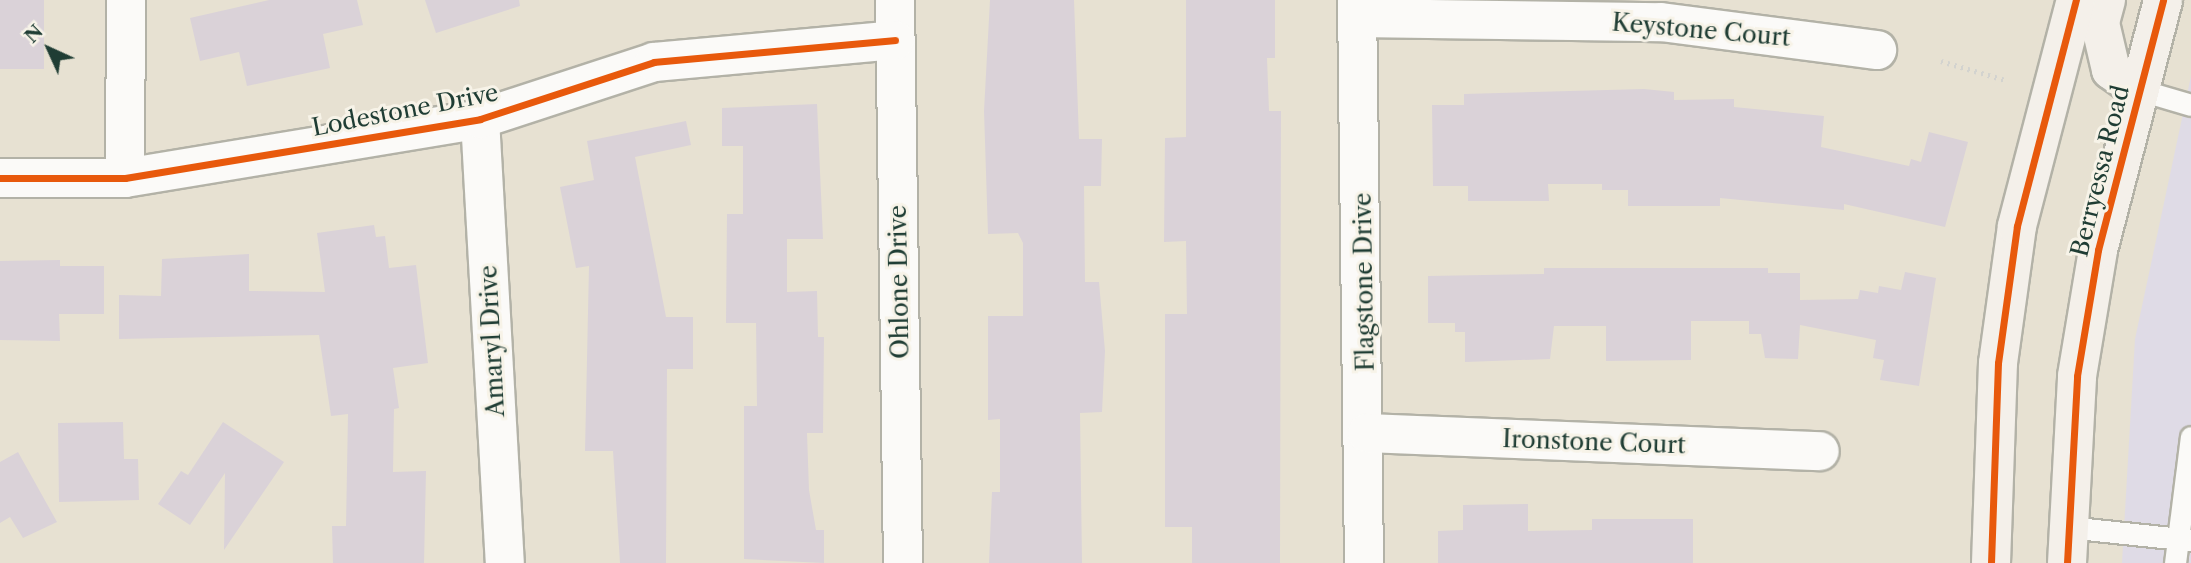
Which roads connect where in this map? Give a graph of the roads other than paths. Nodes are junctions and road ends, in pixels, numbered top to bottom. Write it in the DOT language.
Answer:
graph roads {
  1 [pos="127,0"];
  2 [pos="895,0"];
  3 [pos="2076,0"];
  4 [pos="2106,0"];
  5 [pos="2163,0"];
  6 [pos="1357,9"];
  7 [pos="895,40"];
  8 [pos="1877,50"];
  9 [pos="2140,90"];
  10 [pos="2191,105"];
  11 [pos="480,119"];
  12 [pos="0,178"];
  13 [pos="125,178"];
  14 [pos="1367,433"];
  15 [pos="2191,437"];
  16 [pos="1820,451"];
  17 [pos="2183,539"];
  18 [pos="2067,545"];
  19 [pos="505,563"];
  20 [pos="903,563"];
  21 [pos="1364,563"];
  22 [pos="1991,563"];
  23 [pos="2175,563"];
  1 -- 13 [label="street"];
  2 -- 7 [label="street, Ohlone Drive"];
  3 -- 22 [label="main road"];
  4 -- 9 [label="main road"];
  5 -- 9 [label="main road, Berryessa Road"];
  6 -- 8 [label="street, Keystone Court"];
  6 -- 14 [label="street, Flagstone Drive"];
  7 -- 11 [label="street, Lodestone Drive"];
  7 -- 20 [label="street, Ohlone Drive"];
  9 -- 10 [label="lane"];
  9 -- 18 [label="main road, Berryessa Road"];
  11 -- 13 [label="street, Lodestone Drive"];
  11 -- 19 [label="street, Amaryl Drive"];
  12 -- 13 [label="street, Lodestone Drive"];
  14 -- 16 [label="street, Ironstone Court"];
  14 -- 21 [label="street, Flagstone Drive"];
  15 -- 17 [label="lane"];
  17 -- 18 [label="lane"];
  17 -- 23 [label="lane"];
}
